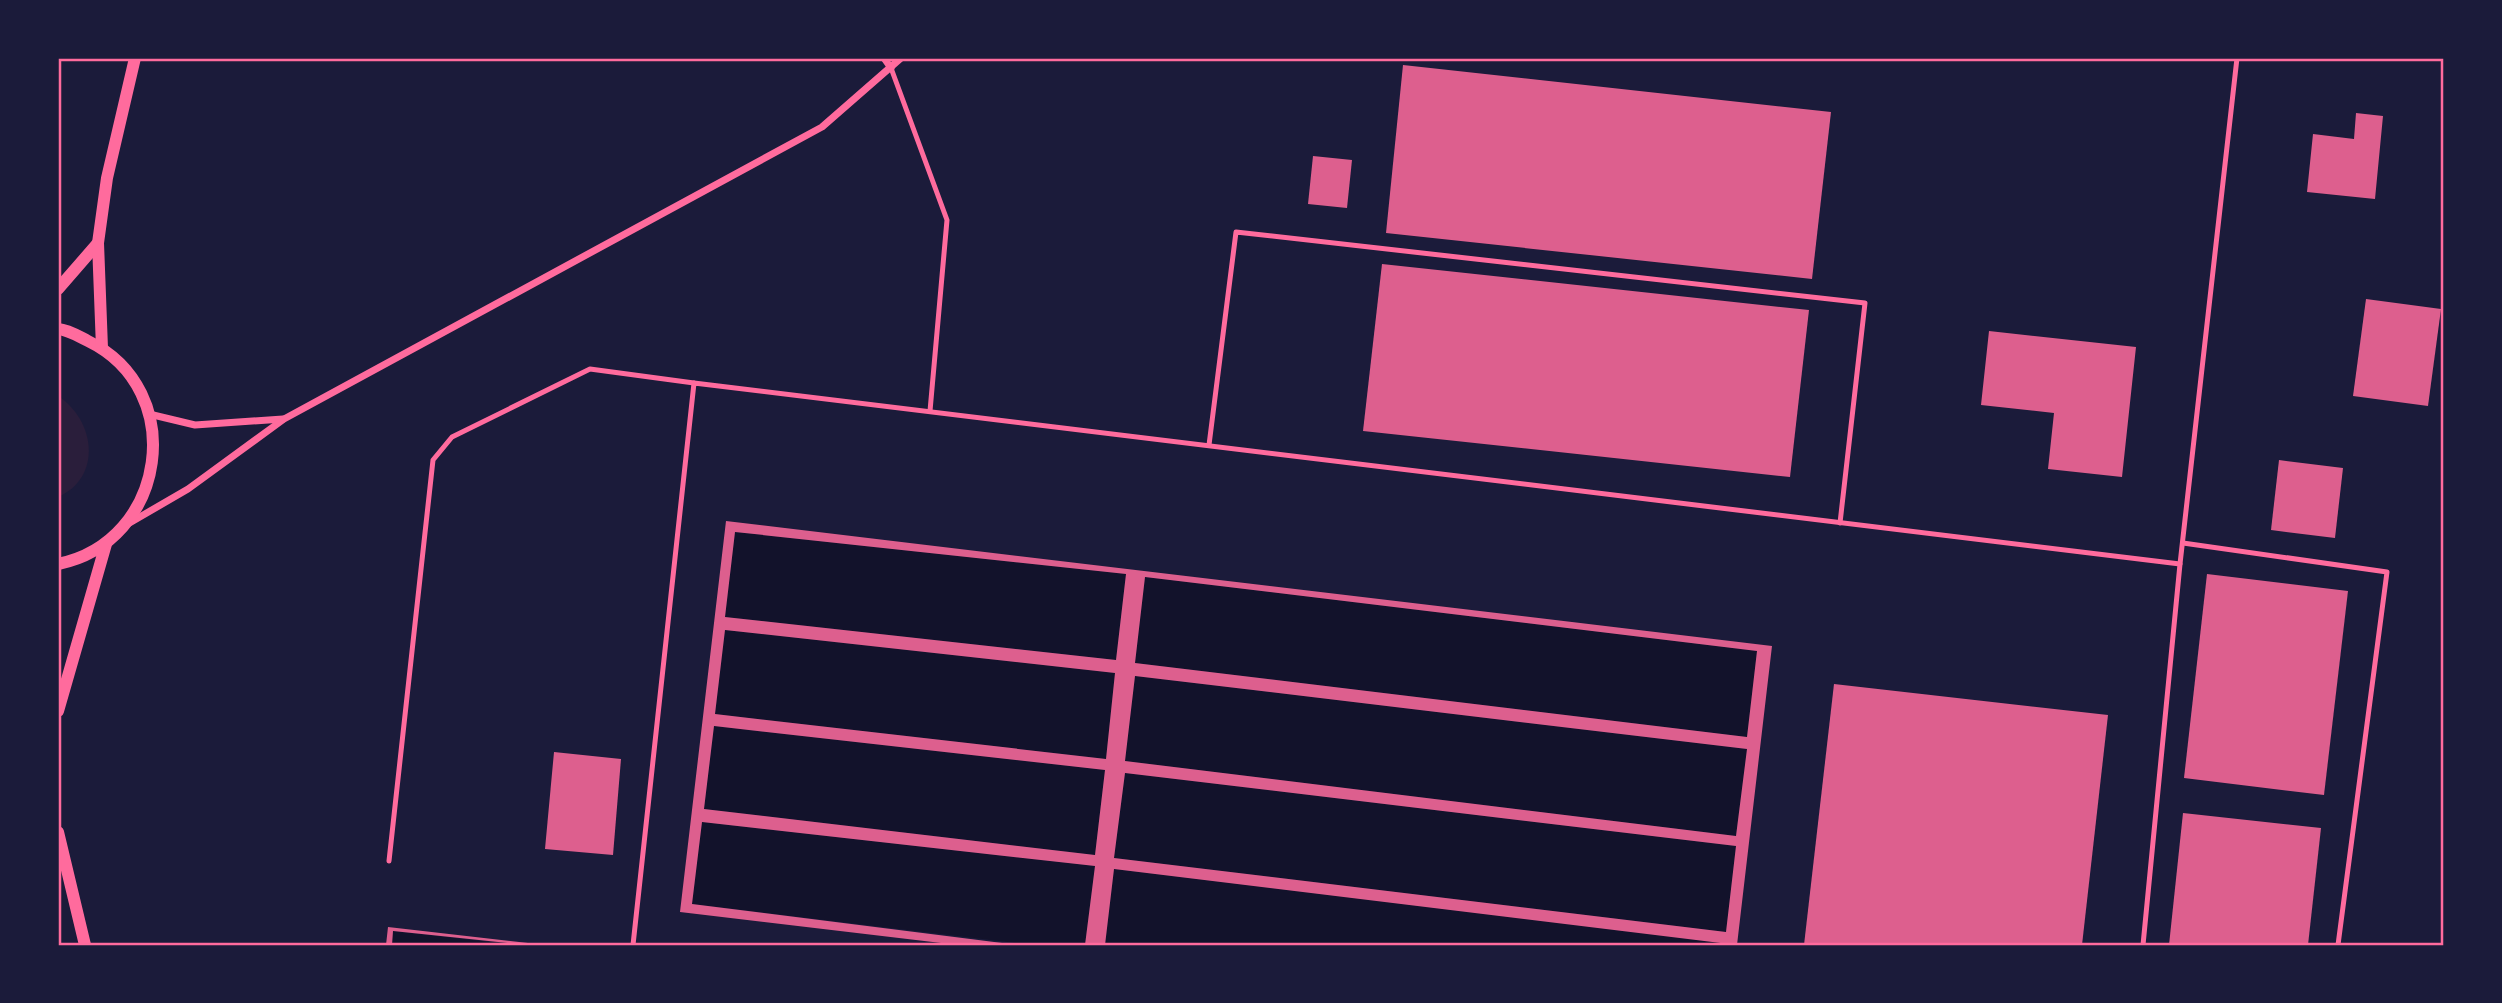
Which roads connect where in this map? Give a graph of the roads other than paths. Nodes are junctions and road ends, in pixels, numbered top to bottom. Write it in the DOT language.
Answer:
graph roads {
  1 [pos="135,58"];
  2 [pos="884,58"];
  3 [pos="901,58"];
  4 [pos="2237,58"];
  5 [pos="891,68"];
  6 [pos="98,243"];
  7 [pos="58,289"];
  8 [pos="58,329"];
  9 [pos="102,348"];
  10 [pos="694,383"];
  11 [pos="930,411"];
  12 [pos="149,414"];
  13 [pos="284,419"];
  14 [pos="1209,445"];
  15 [pos="1840,523"];
  16 [pos="125,525"];
  17 [pos="2183,543"];
  18 [pos="106,544"];
  19 [pos="58,564"];
  20 [pos="2180,564"];
  21 [pos="58,711"];
  22 [pos="58,832"];
  23 [pos="390,861"];
  24 [pos="85,945"];
  25 [pos="633,945"];
  26 [pos="2143,945"];
  27 [pos="2338,945"];
  1 -- 6 [label="street"];
  2 -- 5 [label="street"];
  3 -- 5 [label="street"];
  4 -- 17 [label="lane"];
  5 -- 11 [label="lane"];
  5 -- 13 [label="street"];
  6 -- 7 [label="street"];
  6 -- 9 [label="street"];
  8 -- 9 [label="street"];
  9 -- 12 [label="street"];
  10 -- 11 [label="lane"];
  10 -- 23 [label="lane"];
  10 -- 25 [label="lane"];
  11 -- 14 [label="lane"];
  12 -- 13 [label="street"];
  12 -- 16 [label="street"];
  13 -- 16 [label="street"];
  14 -- 15 [label="lane"];
  14 -- 15 [label="lane"];
  15 -- 20 [label="lane"];
  16 -- 18 [label="street"];
  17 -- 20 [label="lane"];
  17 -- 27 [label="lane"];
  18 -- 19 [label="street"];
  18 -- 21 [label="street"];
  20 -- 26 [label="lane"];
  22 -- 24 [label="street"];
}
